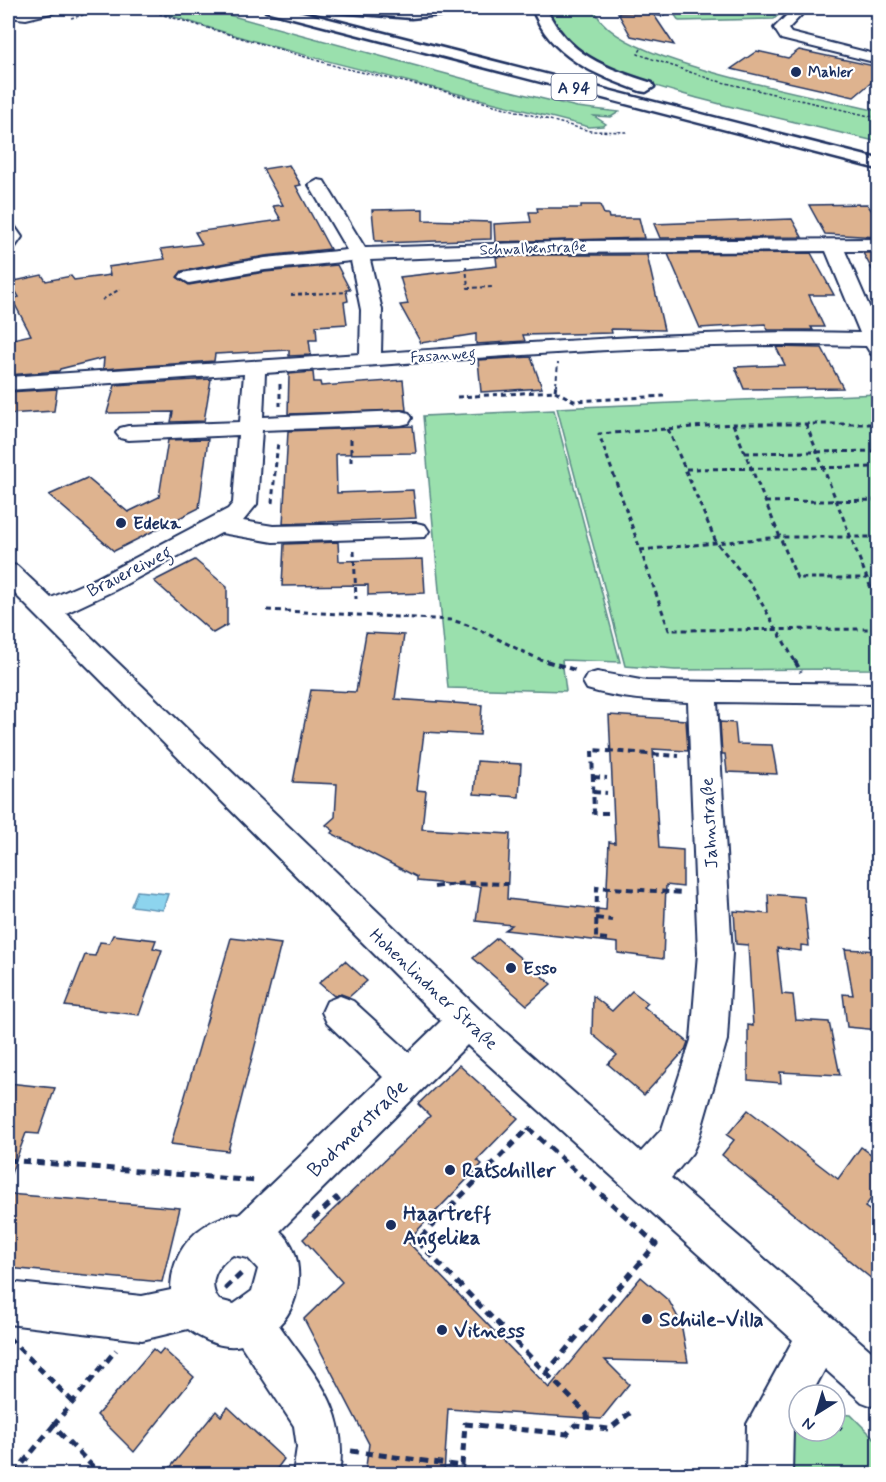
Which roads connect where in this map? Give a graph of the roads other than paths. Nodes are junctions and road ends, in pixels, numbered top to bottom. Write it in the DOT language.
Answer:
graph roads {
  1 [pos="55,8"];
  2 [pos="271,8"];
  3 [pos="305,8"];
  4 [pos="333,8"];
  5 [pos="470,8"];
  6 [pos="539,8"];
  7 [pos="801,8"];
  8 [pos="8,13"];
  9 [pos="879,59"];
  10 [pos="721,114"];
  11 [pos="879,153"];
  12 [pos="879,164"];
  13 [pos="318,185"];
  14 [pos="8,231"];
  15 [pos="8,243"];
  16 [pos="879,244"];
  17 [pos="833,245"];
  18 [pos="360,253"];
  19 [pos="189,277"];
  20 [pos="877,343"];
  21 [pos="370,360"];
  22 [pos="255,367"];
  23 [pos="8,383"];
  24 [pos="401,418"];
  25 [pos="251,426"];
  26 [pos="128,433"];
  27 [pos="220,525"];
  28 [pos="416,531"];
  29 [pos="8,572"];
  30 [pos="46,611"];
  31 [pos="597,682"];
  32 [pos="702,693"];
  33 [pos="879,694"];
  34 [pos="340,1012"];
  35 [pos="466,1021"];
  36 [pos="409,1077"];
  37 [pos="643,1180"];
  38 [pos="265,1247"];
  39 [pos="8,1303"];
  40 [pos="199,1309"];
  41 [pos="250,1321"];
  42 [pos="819,1336"];
  43 [pos="879,1386"];
  44 [pos="318,1461"];
  45 [pos="769,1474"];
  1 -- 8 [label="street"];
  2 -- 12 [label="highway, A 94"];
  3 -- 10 [label="highway, A 94"];
  4 -- 5 [label="highway"];
  6 -- 10 [label="highway"];
  7 -- 9 [label="street"];
  10 -- 11 [label="highway, A 94"];
  13 -- 18 [label="street"];
  14 -- 15 [label="street"];
  16 -- 17 [label="street, Schwalbenstraße"];
  17 -- 18 [label="street, Schwalbenstraße"];
  17 -- 20 [label="street"];
  18 -- 19 [label="street, Schwalbenstraße"];
  18 -- 21 [label="street"];
  20 -- 21 [label="street, Fasanweg"];
  21 -- 22 [label="street, Fasanweg"];
  22 -- 23 [label="street, Fasanweg"];
  22 -- 25 [label="street, Brauereiweg"];
  24 -- 25 [label="street"];
  25 -- 26 [label="street"];
  25 -- 27 [label="street, Brauereiweg"];
  27 -- 28 [label="street"];
  27 -- 30 [label="street, Brauereiweg"];
  29 -- 30 [label="street, Hohenlindner Straße"];
  30 -- 35 [label="street, Hohenlindner Straße"];
  31 -- 32 [label="street"];
  32 -- 33 [label="street"];
  32 -- 37 [label="street, Jahnstraße"];
  34 -- 36 [label="street"];
  35 -- 36 [label="street, Bodmerstraße"];
  35 -- 37 [label="street, Hohenlindner Straße"];
  36 -- 38 [label="street, Bodmerstraße"];
  37 -- 42 [label="street, Hohenlindner Straße"];
  38 -- 40 [label="street"];
  38 -- 41 [label="street"];
  39 -- 40 [label="street"];
  40 -- 41 [label="street"];
  41 -- 44 [label="street"];
  42 -- 43 [label="street, Hohenlindner Straße"];
  42 -- 45 [label="street"];
}
